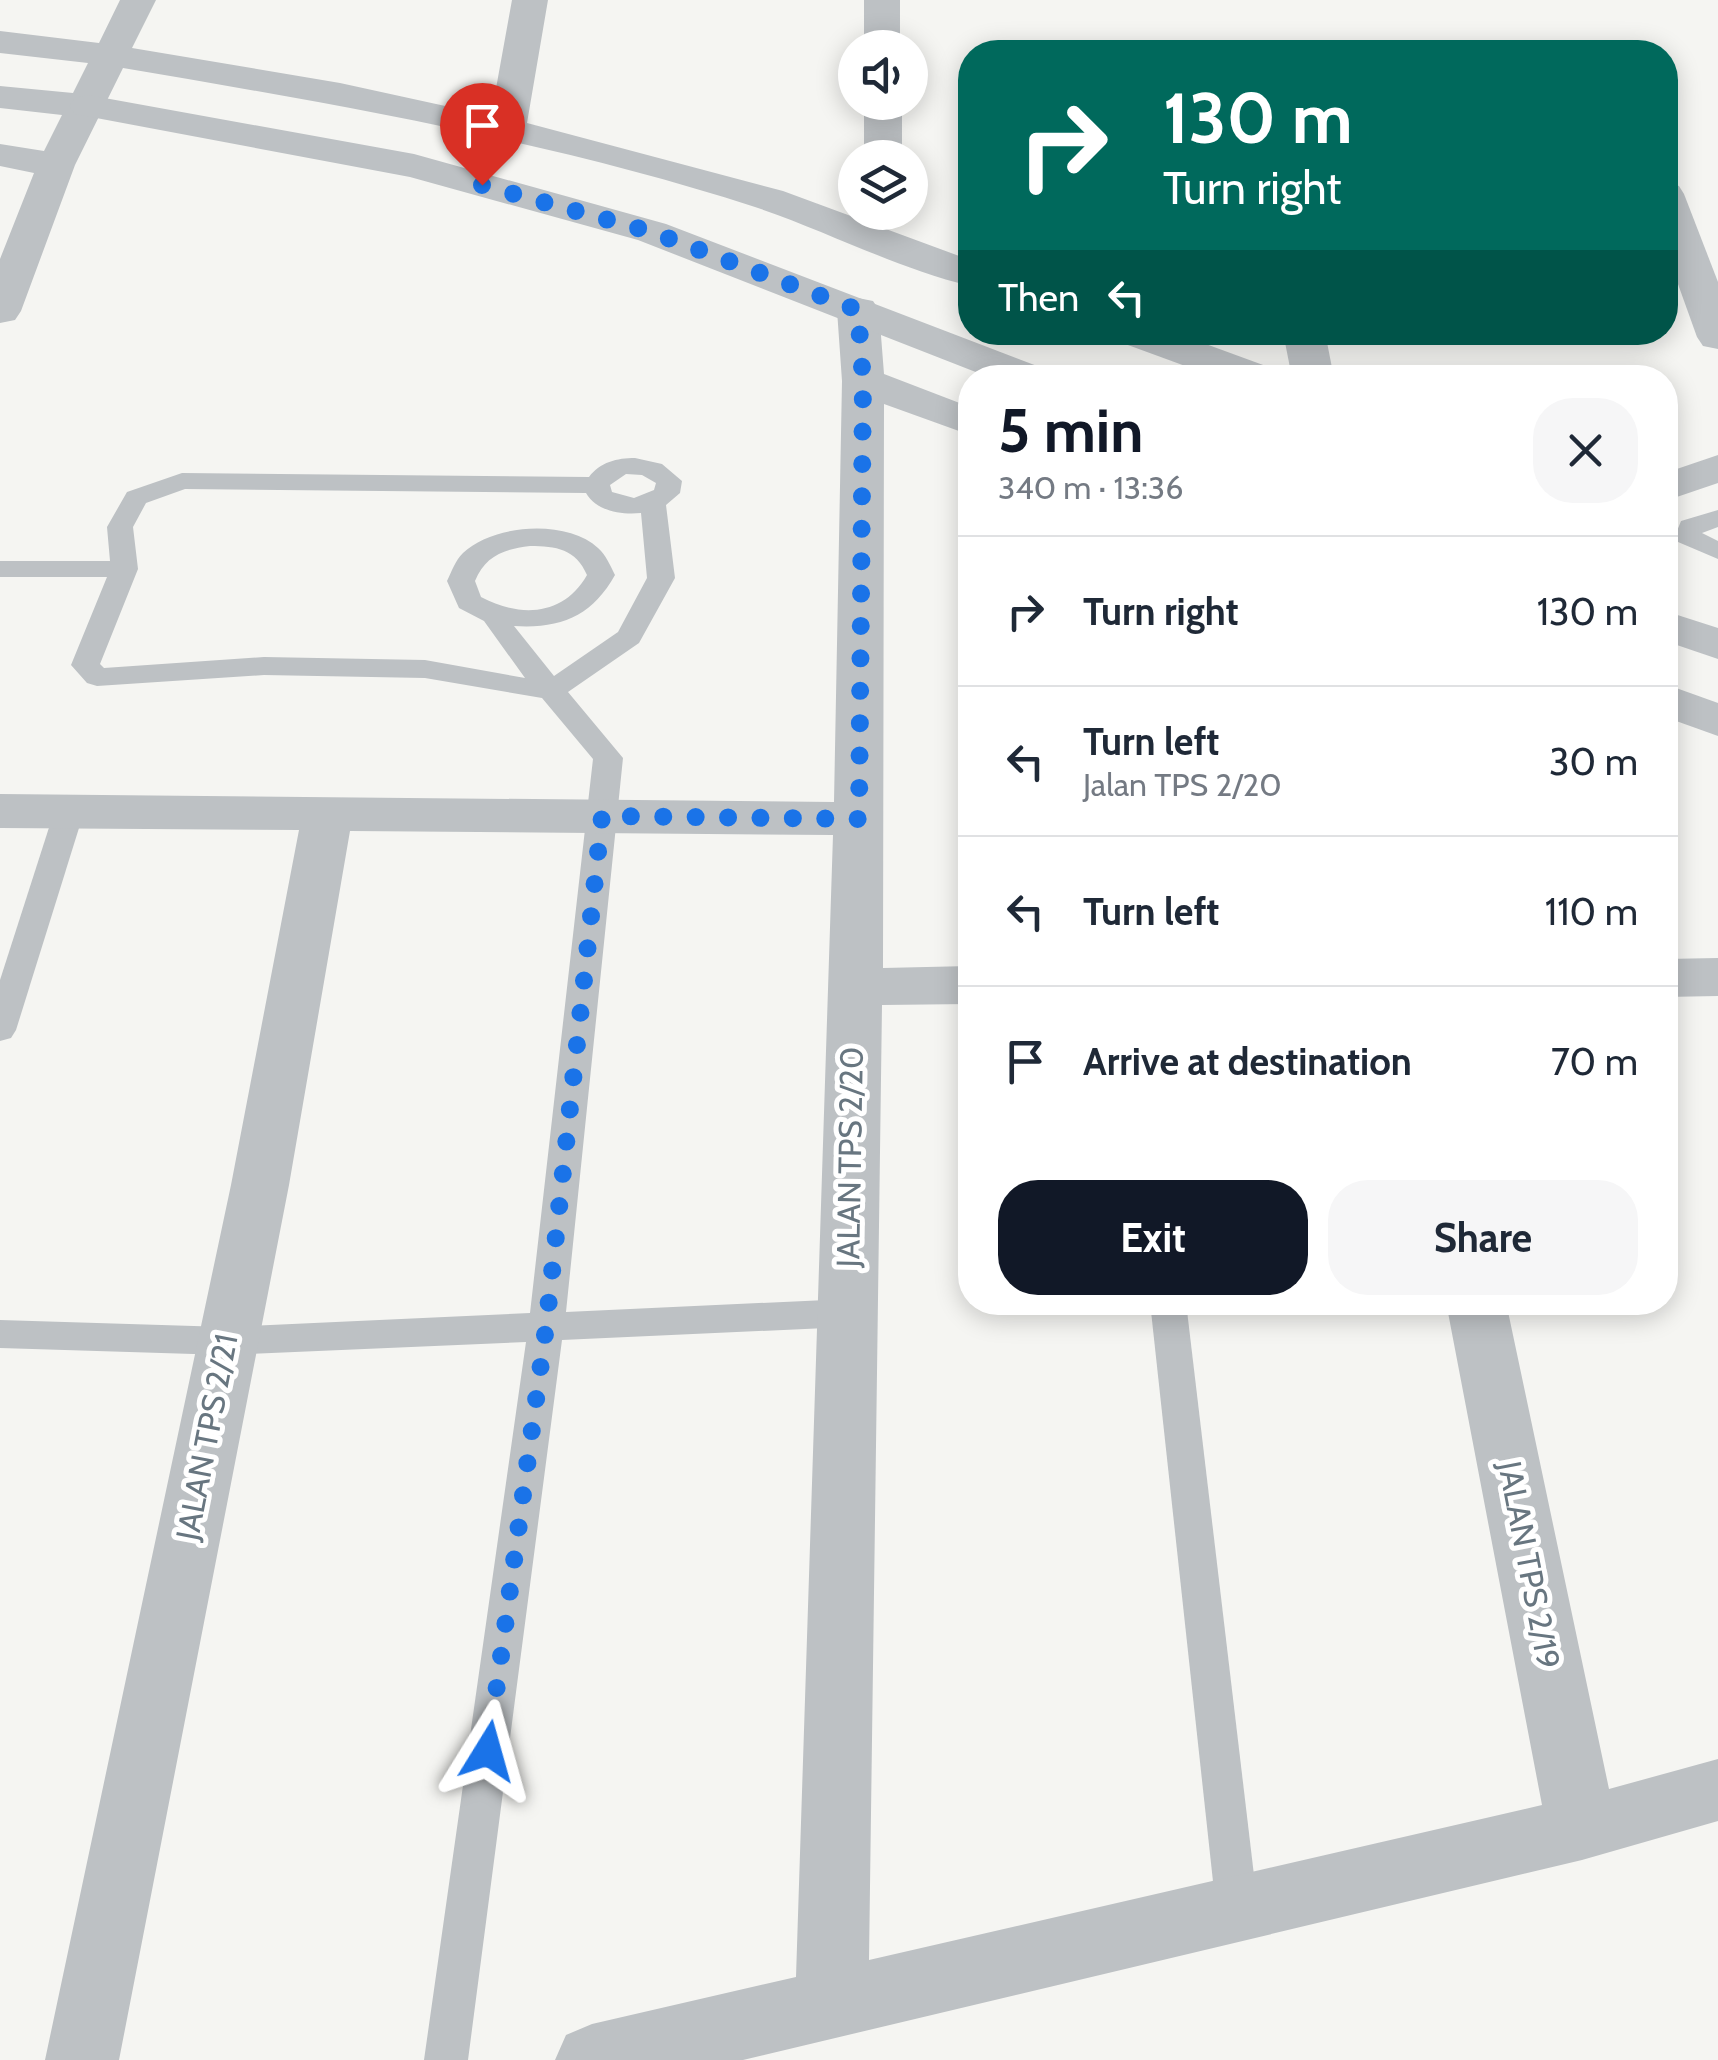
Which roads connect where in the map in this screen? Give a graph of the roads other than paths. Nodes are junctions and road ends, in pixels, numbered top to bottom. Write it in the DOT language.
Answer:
graph roads {
  1 [pos="138,0"];
  2 [pos="530,0"];
  3 [pos="882,0"];
  4 [pos="882,30"];
  5 [pos="0,42"];
  6 [pos="112,54"];
  7 [pos="0,97"];
  8 [pos="88,106"];
  9 [pos="507,130"];
  10 [pos="0,156"];
  11 [pos="56,165"];
  12 [pos="838,216"];
  13 [pos="1678,229"];
  14 [pos="889,230"];
  15 [pos="958,267"];
  16 [pos="0,310"];
  17 [pos="858,310"];
  18 [pos="1718,337"];
  19 [pos="1168,345"];
  20 [pos="997,365"];
  21 [pos="1223,365"];
  22 [pos="863,381"];
  23 [pos="958,417"];
  24 [pos="1717,469"];
  25 [pos="1678,483"];
  26 [pos="596,485"];
  27 [pos="653,503"];
  28 [pos="1718,518"];
  29 [pos="1718,551"];
  30 [pos="0,569"];
  31 [pos="124,569"];
  32 [pos="495,616"];
  33 [pos="1678,630"];
  34 [pos="1718,644"];
  35 [pos="551,691"];
  36 [pos="1678,704"];
  37 [pos="1718,720"];
  38 [pos="0,811"];
  39 [pos="70,812"];
  40 [pos="328,814"];
  41 [pos="602,816"];
  42 [pos="859,819"];
  43 [pos="1678,978"];
  44 [pos="1718,978"];
  45 [pos="958,986"];
  46 [pos="853,987"];
  47 [pos="0,1030"];
  48 [pos="848,1313"];
  49 [pos="1169,1315"];
  50 [pos="1479,1315"];
  51 [pos="546,1327"];
  52 [pos="0,1334"];
  53 [pos="226,1341"];
  54 [pos="1718,1790"];
  55 [pos="1582,1828"];
  56 [pos="1237,1909"];
  57 [pos="832,2004"];
  58 [pos="82,2060"];
  59 [pos="446,2060"];
  60 [pos="592,2060"];
  1 -- 6 [label="street"];
  2 -- 9 [label="street"];
  3 -- 4 [label="street"];
  5 -- 6 [label="street"];
  6 -- 8 [label="street"];
  6 -- 9 [label="street"];
  7 -- 8 [label="street"];
  8 -- 11 [label="street"];
  8 -- 17 [label="street"];
  9 -- 12 [label="street"];
  10 -- 11 [label="street"];
  11 -- 16 [label="street"];
  13 -- 18 [label="street"];
  14 -- 15 [label="street"];
  17 -- 20 [label="street"];
  17 -- 22 [label="street, JALAN TPS 2/20"];
  19 -- 21 [label="street"];
  22 -- 23 [label="street"];
  22 -- 42 [label="street, JALAN TPS 2/20"];
  24 -- 25 [label="street"];
  26 -- 27 [label="lane"];
  26 -- 27 [label="lane"];
  26 -- 31 [label="lane"];
  27 -- 35 [label="lane"];
  28 -- 29 [label="lane"];
  30 -- 31 [label="lane"];
  31 -- 35 [label="lane"];
  32 -- 32 [label="lane"];
  32 -- 35 [label="lane"];
  33 -- 34 [label="street"];
  35 -- 41 [label="lane"];
  36 -- 37 [label="street"];
  38 -- 39 [label="street"];
  39 -- 40 [label="street"];
  39 -- 47 [label="lane"];
  40 -- 41 [label="street"];
  40 -- 53 [label="street, JALAN TPS 2/21"];
  41 -- 42 [label="street"];
  41 -- 51 [label="lane"];
  42 -- 46 [label="street, JALAN TPS 2/20"];
  43 -- 44 [label="street"];
  45 -- 46 [label="street"];
  46 -- 48 [label="street, JALAN TPS 2/20"];
  48 -- 51 [label="lane"];
  48 -- 57 [label="street, JALAN TPS 2/20"];
  49 -- 56 [label="lane"];
  50 -- 55 [label="street, JALAN TPS 2/19"];
  51 -- 53 [label="lane"];
  51 -- 59 [label="lane"];
  52 -- 53 [label="lane"];
  53 -- 58 [label="street, JALAN TPS 2/21"];
  54 -- 55 [label="street"];
  55 -- 56 [label="street"];
  56 -- 57 [label="street"];
  57 -- 60 [label="street"];
}
